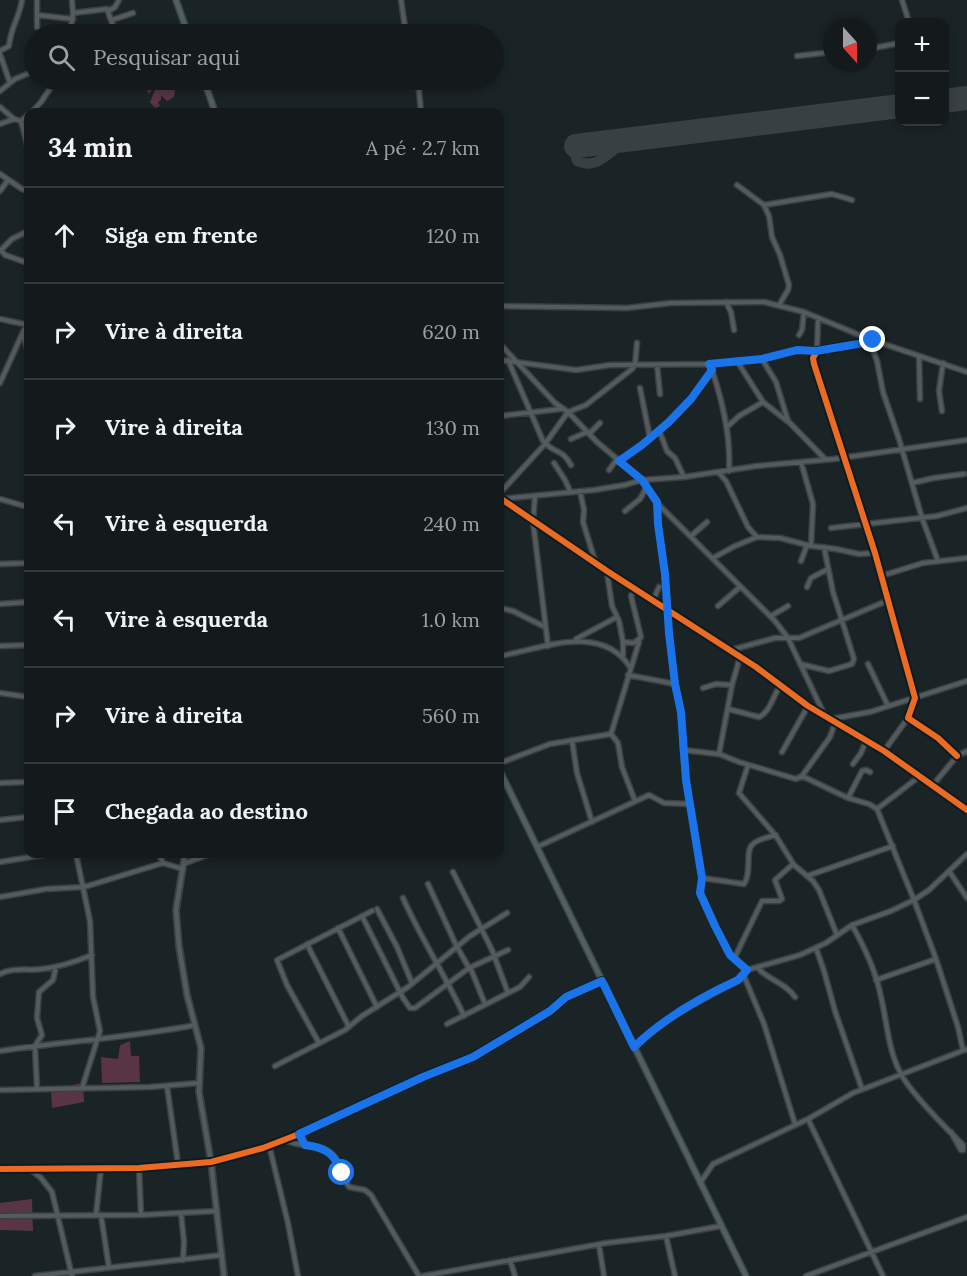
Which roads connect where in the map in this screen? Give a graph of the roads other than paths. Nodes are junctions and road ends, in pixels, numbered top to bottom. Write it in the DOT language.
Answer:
graph roads {
  1 [pos="22,0"];
  2 [pos="37,0"];
  3 [pos="72,0"];
  4 [pos="119,0"];
  5 [pos="176,0"];
  6 [pos="401,0"];
  7 [pos="902,0"];
  8 [pos="109,11"];
  9 [pos="73,13"];
  10 [pos="133,13"];
  11 [pos="37,15"];
  12 [pos="908,18"];
  13 [pos="73,19"];
  14 [pos="112,20"];
  15 [pos="37,24"];
  16 [pos="72,24"];
  17 [pos="113,24"];
  18 [pos="185,24"];
  19 [pos="405,24"];
  20 [pos="895,44"];
  21 [pos="877,47"];
  22 [pos="0,52"];
  23 [pos="823,53"];
  24 [pos="797,56"];
  25 [pos="24,76"];
  26 [pos="11,84"];
  27 [pos="49,90"];
  28 [pos="207,90"];
  29 [pos="419,90"];
  30 [pos="0,91"];
  31 [pos="0,106"];
  32 [pos="36,108"];
  33 [pos="214,108"];
  34 [pos="421,108"];
  35 [pos="24,118"];
  36 [pos="14,120"];
  37 [pos="21,120"];
  38 [pos="0,124"];
  39 [pos="24,132"];
  40 [pos="0,174"];
  41 [pos="8,180"];
  42 [pos="737,186"];
  43 [pos="24,189"];
  44 [pos="0,190"];
  45 [pos="852,200"];
  46 [pos="764,205"];
  47 [pos="24,233"];
  48 [pos="1,251"];
  49 [pos="24,262"];
  50 [pos="726,301"];
  51 [pos="779,305"];
  52 [pos="504,306"];
  53 [pos="804,312"];
  54 [pos="818,318"];
  55 [pos="0,319"];
  56 [pos="24,323"];
  57 [pos="24,330"];
  58 [pos="734,330"];
  59 [pos="22,333"];
  60 [pos="799,335"];
  61 [pos="24,339"];
  62 [pos="870,340"];
  63 [pos="637,343"];
  64 [pos="504,350"];
  65 [pos="816,351"];
  66 [pos="919,356"];
  67 [pos="762,359"];
  68 [pos="504,360"];
  69 [pos="511,360"];
  70 [pos="736,360"];
  71 [pos="943,363"];
  72 [pos="657,364"];
  73 [pos="709,364"];
  74 [pos="635,365"];
  75 [pos="712,370"];
  76 [pos="967,372"];
  77 [pos="0,382"];
  78 [pos="640,388"];
  79 [pos="660,394"];
  80 [pos="920,399"];
  81 [pos="763,402"];
  82 [pos="561,408"];
  83 [pos="942,411"];
  84 [pos="568,412"];
  85 [pos="531,413"];
  86 [pos="504,416"];
  87 [pos="788,421"];
  88 [pos="600,423"];
  89 [pos="727,427"];
  90 [pos="659,430"];
  91 [pos="587,433"];
  92 [pos="650,438"];
  93 [pos="571,439"];
  94 [pos="964,440"];
  95 [pos="545,444"];
  96 [pos="967,447"];
  97 [pos="902,449"];
  98 [pos="843,457"];
  99 [pos="618,460"];
  100 [pos="825,460"];
  101 [pos="801,462"];
  102 [pos="554,463"];
  103 [pos="571,465"];
  104 [pos="609,470"];
  105 [pos="729,471"];
  106 [pos="718,472"];
  107 [pos="964,474"];
  108 [pos="684,477"];
  109 [pos="642,480"];
  110 [pos="912,483"];
  111 [pos="646,488"];
  112 [pos="504,489"];
  113 [pos="580,491"];
  114 [pos="570,492"];
  115 [pos="535,497"];
  116 [pos="504,498"];
  117 [pos="0,499"];
  118 [pos="504,501"];
  119 [pos="657,502"];
  120 [pos="24,506"];
  121 [pos="967,508"];
  122 [pos="625,511"];
  123 [pos="922,518"];
  124 [pos="532,521"];
  125 [pos="707,522"];
  126 [pos="867,525"];
  127 [pos="831,528"];
  128 [pos="691,536"];
  129 [pos="757,537"];
  130 [pos="809,546"];
  131 [pos="824,547"];
  132 [pos="875,553"];
  133 [pos="713,558"];
  134 [pos="967,558"];
  135 [pos="801,561"];
  136 [pos="938,561"];
  137 [pos="24,563"];
  138 [pos="0,564"];
  139 [pos="596,564"];
  140 [pos="828,569"];
  141 [pos="607,571"];
  142 [pos="881,576"];
  143 [pos="659,587"];
  144 [pos="740,587"];
  145 [pos="807,587"];
  146 [pos="635,589"];
  147 [pos="653,600"];
  148 [pos="888,600"];
  149 [pos="24,602"];
  150 [pos="0,604"];
  151 [pos="718,606"];
  152 [pos="788,606"];
  153 [pos="504,609"];
  154 [pos="667,609"];
  155 [pos="771,616"];
  156 [pos="617,617"];
  157 [pos="841,620"];
  158 [pos="545,627"];
  159 [pos="788,638"];
  160 [pos="574,640"];
  161 [pos="639,641"];
  162 [pos="624,642"];
  163 [pos="24,645"];
  164 [pos="0,646"];
  165 [pos="548,646"];
  166 [pos="730,650"];
  167 [pos="504,655"];
  168 [pos="623,656"];
  169 [pos="740,657"];
  170 [pos="800,664"];
  171 [pos="868,664"];
  172 [pos="630,667"];
  173 [pos="628,675"];
  174 [pos="967,681"];
  175 [pos="675,684"];
  176 [pos="732,685"];
  177 [pos="780,686"];
  178 [pos="703,688"];
  179 [pos="0,693"];
  180 [pos="24,697"];
  181 [pos="915,698"];
  182 [pos="808,705"];
  183 [pos="888,706"];
  184 [pos="728,709"];
  185 [pos="824,716"];
  186 [pos="908,718"];
  187 [pos="830,719"];
  188 [pos="835,723"];
  189 [pos="611,734"];
  190 [pos="572,740"];
  191 [pos="866,741"];
  192 [pos="683,750"];
  193 [pos="884,751"];
  194 [pos="967,751"];
  195 [pos="782,752"];
  196 [pos="719,754"];
  197 [pos="957,756"];
  198 [pos="504,762"];
  199 [pos="853,764"];
  200 [pos="748,765"];
  201 [pos="870,772"];
  202 [pos="802,776"];
  203 [pos="920,776"];
  204 [pos="504,779"];
  205 [pos="24,782"];
  206 [pos="0,783"];
  207 [pos="933,785"];
  208 [pos="848,798"];
  209 [pos="635,801"];
  210 [pos="690,804"];
  211 [pos="877,809"];
  212 [pos="967,810"];
  213 [pos="24,817"];
  214 [pos="0,820"];
  215 [pos="592,822"];
  216 [pos="776,835"];
  217 [pos="893,846"];
  218 [pos="537,848"];
  219 [pos="967,854"];
  220 [pos="24,858"];
  221 [pos="77,858"];
  222 [pos="161,858"];
  223 [pos="184,858"];
  224 [pos="202,858"];
  225 [pos="0,862"];
  226 [pos="163,862"];
  227 [pos="794,864"];
  228 [pos="183,867"];
  229 [pos="949,871"];
  230 [pos="453,872"];
  231 [pos="807,876"];
  232 [pos="702,878"];
  233 [pos="428,884"];
  234 [pos="84,887"];
  235 [pos="0,897"];
  236 [pos="403,898"];
  237 [pos="967,898"];
  238 [pos="914,900"];
  239 [pos="507,912"];
  240 [pos="362,916"];
  241 [pos="852,925"];
  242 [pos="338,928"];
  243 [pos="482,928"];
  244 [pos="837,935"];
  245 [pos="306,944"];
  246 [pos="456,945"];
  247 [pos="816,948"];
  248 [pos="508,950"];
  249 [pos="92,955"];
  250 [pos="495,957"];
  251 [pos="734,959"];
  252 [pos="936,959"];
  253 [pos="435,963"];
  254 [pos="56,967"];
  255 [pos="757,967"];
  256 [pos="470,968"];
  257 [pos="747,970"];
  258 [pos="0,974"];
  259 [pos="744,975"];
  260 [pos="529,977"];
  261 [pos="876,980"];
  262 [pos="602,981"];
  263 [pos="412,983"];
  264 [pos="449,983"];
  265 [pos="400,992"];
  266 [pos="508,993"];
  267 [pos="795,996"];
  268 [pos="485,1004"];
  269 [pos="377,1007"];
  270 [pos="464,1016"];
  271 [pos="447,1024"];
  272 [pos="196,1025"];
  273 [pos="349,1027"];
  274 [pos="97,1039"];
  275 [pos="319,1044"];
  276 [pos="35,1046"];
  277 [pos="634,1047"];
  278 [pos="965,1050"];
  279 [pos="0,1051"];
  280 [pos="275,1066"];
  281 [pos="901,1075"];
  282 [pos="199,1083"];
  283 [pos="168,1086"];
  284 [pos="82,1088"];
  285 [pos="37,1089"];
  286 [pos="862,1089"];
  287 [pos="0,1090"];
  288 [pos="808,1119"];
  289 [pos="795,1124"];
  290 [pos="951,1132"];
  291 [pos="299,1134"];
  292 [pos="283,1139"];
  293 [pos="269,1145"];
  294 [pos="305,1145"];
  295 [pos="211,1162"];
  296 [pos="178,1164"];
  297 [pos="101,1168"];
  298 [pos="139,1168"];
  299 [pos="0,1169"];
  300 [pos="30,1169"];
  301 [pos="700,1183"];
  302 [pos="217,1211"];
  303 [pos="182,1214"];
  304 [pos="0,1215"];
  305 [pos="57,1215"];
  306 [pos="99,1215"];
  307 [pos="141,1215"];
  308 [pos="967,1217"];
  309 [pos="721,1226"];
  310 [pos="666,1236"];
  311 [pos="599,1245"];
  312 [pos="872,1252"];
  313 [pos="222,1255"];
  314 [pos="183,1260"];
  315 [pos="510,1260"];
  316 [pos="109,1268"];
  317 [pos="85,1271"];
  318 [pos="72,1274"];
  319 [pos="35,1276"];
  320 [pos="79,1276"];
  321 [pos="224,1276"];
  322 [pos="298,1276"];
  323 [pos="421,1276"];
  324 [pos="515,1276"];
  325 [pos="604,1276"];
  326 [pos="675,1276"];
  327 [pos="746,1276"];
  328 [pos="806,1276"];
  329 [pos="883,1276"];
  1 -- 22 [label="street"];
  2 -- 11 [label="street"];
  3 -- 9 [label="street"];
  4 -- 8 [label="street"];
  5 -- 18 [label="main road"];
  6 -- 19 [label="street"];
  7 -- 12 [label="street"];
  8 -- 9 [label="street"];
  8 -- 14 [label="street"];
  9 -- 13 [label="street"];
  10 -- 14 [label="street"];
  11 -- 13 [label="street"];
  11 -- 15 [label="street"];
  13 -- 16 [label="street"];
  14 -- 17 [label="street"];
  20 -- 21 [label="street"];
  22 -- 26 [label="street"];
  23 -- 24 [label="street"];
  25 -- 26 [label="street"];
  26 -- 30 [label="street"];
  27 -- 32 [label="street"];
  28 -- 33 [label="main road"];
  29 -- 34 [label="street"];
  31 -- 36 [label="street"];
  35 -- 37 [label="street"];
  36 -- 37 [label="street"];
  36 -- 38 [label="street"];
  37 -- 39 [label="street"];
  40 -- 41 [label="street"];
  41 -- 43 [label="street"];
  41 -- 44 [label="street"];
  42 -- 46 [label="street"];
  45 -- 46 [label="street"];
  46 -- 51 [label="street"];
  47 -- 48 [label="street"];
  48 -- 49 [label="street"];
  50 -- 51 [label="street"];
  50 -- 52 [label="street"];
  50 -- 58 [label="street"];
  51 -- 53 [label="street"];
  53 -- 54 [label="street"];
  53 -- 60 [label="street"];
  54 -- 62 [label="street"];
  54 -- 65 [label="street"];
  55 -- 56 [label="street"];
  57 -- 59 [label="street"];
  59 -- 61 [label="street"];
  59 -- 77 [label="street"];
  62 -- 65 [label="street"];
  62 -- 66 [label="street"];
  62 -- 97 [label="street"];
  63 -- 74 [label="street"];
  64 -- 69 [label="street"];
  65 -- 67 [label="street"];
  65 -- 98 [label="street"];
  66 -- 71 [label="street"];
  66 -- 80 [label="street"];
  67 -- 70 [label="street"];
  67 -- 87 [label="street"];
  68 -- 69 [label="street"];
  69 -- 74 [label="street"];
  69 -- 82 [label="street"];
  69 -- 85 [label="street"];
  70 -- 73 [label="street"];
  70 -- 81 [label="street"];
  71 -- 76 [label="street"];
  71 -- 83 [label="street"];
  72 -- 73 [label="street"];
  72 -- 74 [label="street"];
  72 -- 79 [label="street"];
  73 -- 75 [label="street"];
  74 -- 84 [label="street"];
  75 -- 89 [label="street"];
  75 -- 90 [label="street"];
  78 -- 92 [label="street"];
  81 -- 87 [label="street"];
  81 -- 89 [label="street"];
  82 -- 84 [label="street"];
  82 -- 85 [label="street"];
  84 -- 91 [label="street"];
  84 -- 95 [label="street"];
  85 -- 86 [label="street"];
  85 -- 95 [label="street"];
  87 -- 100 [label="street"];
  88 -- 91 [label="street"];
  89 -- 105 [label="street"];
  90 -- 92 [label="street"];
  90 -- 108 [label="street"];
  91 -- 93 [label="street"];
  91 -- 99 [label="street"];
  92 -- 99 [label="street"];
  94 -- 96 [label="street"];
  94 -- 97 [label="street"];
  95 -- 103 [label="street"];
  95 -- 112 [label="street"];
  97 -- 98 [label="street"];
  97 -- 110 [label="street"];
  98 -- 100 [label="street"];
  98 -- 126 [label="street"];
  99 -- 104 [label="street"];
  99 -- 109 [label="street"];
  100 -- 101 [label="street"];
  101 -- 105 [label="street"];
  101 -- 130 [label="street"];
  102 -- 114 [label="street"];
  105 -- 106 [label="street"];
  106 -- 108 [label="street"];
  106 -- 129 [label="street"];
  107 -- 110 [label="street"];
  108 -- 109 [label="street"];
  109 -- 111 [label="street"];
  109 -- 113 [label="street"];
  110 -- 123 [label="street"];
  111 -- 119 [label="street"];
  111 -- 122 [label="street"];
  113 -- 114 [label="street"];
  113 -- 139 [label="street"];
  114 -- 115 [label="street"];
  115 -- 116 [label="street"];
  115 -- 124 [label="street"];
  117 -- 120 [label="street"];
  118 -- 124 [label="street"];
  119 -- 128 [label="street"];
  119 -- 154 [label="street"];
  121 -- 123 [label="street"];
  123 -- 126 [label="street"];
  123 -- 136 [label="street"];
  124 -- 139 [label="street"];
  124 -- 158 [label="street"];
  125 -- 128 [label="street"];
  126 -- 127 [label="street"];
  126 -- 132 [label="street"];
  128 -- 133 [label="street"];
  129 -- 130 [label="street"];
  129 -- 133 [label="street"];
  130 -- 131 [label="street"];
  130 -- 135 [label="street"];
  131 -- 132 [label="street"];
  131 -- 140 [label="street"];
  132 -- 142 [label="street"];
  133 -- 144 [label="street"];
  134 -- 136 [label="street"];
  136 -- 142 [label="street"];
  137 -- 138 [label="street"];
  139 -- 141 [label="street"];
  140 -- 145 [label="street"];
  140 -- 157 [label="street"];
  141 -- 146 [label="street"];
  141 -- 156 [label="street"];
  142 -- 148 [label="street"];
  143 -- 147 [label="street"];
  144 -- 151 [label="street"];
  144 -- 155 [label="street"];
  146 -- 147 [label="street"];
  146 -- 161 [label="street"];
  147 -- 154 [label="street"];
  148 -- 157 [label="street"];
  148 -- 181 [label="street"];
  149 -- 150 [label="street"];
  152 -- 155 [label="street"];
  153 -- 158 [label="street"];
  154 -- 166 [label="street"];
  154 -- 175 [label="street"];
  155 -- 159 [label="street"];
  156 -- 160 [label="street"];
  156 -- 162 [label="street"];
  157 -- 159 [label="street"];
  157 -- 170 [label="street"];
  158 -- 165 [label="street"];
  159 -- 166 [label="street"];
  159 -- 170 [label="street"];
  160 -- 165 [label="street"];
  160 -- 168 [label="street"];
  161 -- 162 [label="street"];
  161 -- 172 [label="street"];
  162 -- 168 [label="street"];
  163 -- 164 [label="street"];
  165 -- 167 [label="street"];
  166 -- 169 [label="street"];
  168 -- 172 [label="street"];
  169 -- 176 [label="street"];
  169 -- 177 [label="street"];
  170 -- 185 [label="street"];
  171 -- 183 [label="street"];
  172 -- 173 [label="street"];
  173 -- 175 [label="street"];
  173 -- 189 [label="street"];
  174 -- 181 [label="street"];
  175 -- 192 [label="street"];
  176 -- 178 [label="street"];
  176 -- 184 [label="street"];
  177 -- 182 [label="street"];
  177 -- 184 [label="street"];
  179 -- 180 [label="street"];
  181 -- 183 [label="street"];
  181 -- 186 [label="street"];
  182 -- 185 [label="street"];
  182 -- 195 [label="street"];
  183 -- 187 [label="street"];
  184 -- 196 [label="street"];
  185 -- 187 [label="street"];
  186 -- 193 [label="street"];
  186 -- 197 [label="street"];
  187 -- 188 [label="street"];
  188 -- 191 [label="street"];
  188 -- 202 [label="street"];
  189 -- 190 [label="street"];
  189 -- 209 [label="street"];
  190 -- 198 [label="street"];
  190 -- 215 [label="street"];
  191 -- 193 [label="street"];
  191 -- 199 [label="street"];
  192 -- 196 [label="street"];
  192 -- 210 [label="street"];
  193 -- 203 [label="street"];
  194 -- 197 [label="street"];
  196 -- 200 [label="street"];
  197 -- 207 [label="street"];
  200 -- 202 [label="street"];
  200 -- 216 [label="street"];
  201 -- 208 [label="street"];
  202 -- 208 [label="street"];
  203 -- 207 [label="street"];
  203 -- 211 [label="street"];
  204 -- 218 [label="main road"];
  205 -- 206 [label="street"];
  207 -- 212 [label="street"];
  208 -- 211 [label="street"];
  209 -- 210 [label="street"];
  209 -- 215 [label="street"];
  210 -- 232 [label="street"];
  211 -- 217 [label="street"];
  213 -- 214 [label="street"];
  215 -- 218 [label="street"];
  216 -- 227 [label="street"];
  216 -- 232 [label="street"];
  217 -- 231 [label="street"];
  217 -- 238 [label="street"];
  218 -- 262 [label="main road"];
  219 -- 229 [label="street"];
  220 -- 225 [label="street"];
  221 -- 234 [label="street"];
  222 -- 226 [label="street"];
  223 -- 228 [label="street"];
  224 -- 228 [label="street"];
  226 -- 228 [label="street"];
  226 -- 234 [label="street"];
  227 -- 231 [label="street"];
  227 -- 251 [label="street"];
  228 -- 272 [label="street"];
  229 -- 237 [label="street"];
  229 -- 238 [label="street"];
  230 -- 243 [label="street"];
  231 -- 244 [label="street"];
  232 -- 251 [label="street"];
  233 -- 246 [label="street"];
  234 -- 235 [label="street"];
  234 -- 249 [label="street"];
  236 -- 253 [label="street"];
  238 -- 241 [label="street"];
  238 -- 252 [label="street"];
  239 -- 243 [label="street"];
  240 -- 242 [label="street"];
  240 -- 263 [label="street"];
  240 -- 265 [label="street"];
  241 -- 244 [label="street"];
  241 -- 261 [label="street"];
  242 -- 245 [label="street"];
  242 -- 269 [label="street"];
  243 -- 246 [label="street"];
  243 -- 250 [label="street"];
  244 -- 247 [label="street"];
  245 -- 273 [label="street"];
  245 -- 275 [label="street"];
  246 -- 253 [label="street"];
  246 -- 256 [label="street"];
  247 -- 255 [label="street"];
  247 -- 286 [label="street"];
  248 -- 250 [label="street"];
  249 -- 254 [label="street"];
  249 -- 274 [label="street"];
  250 -- 256 [label="street"];
  250 -- 266 [label="street"];
  251 -- 257 [label="street"];
  252 -- 261 [label="street"];
  252 -- 278 [label="street"];
  253 -- 263 [label="street"];
  253 -- 264 [label="street"];
  254 -- 258 [label="street"];
  254 -- 276 [label="street"];
  255 -- 257 [label="street"];
  255 -- 267 [label="street"];
  256 -- 264 [label="street"];
  256 -- 268 [label="street"];
  257 -- 259 [label="street"];
  259 -- 277 [label="street"];
  259 -- 289 [label="street"];
  260 -- 266 [label="street"];
  261 -- 281 [label="street"];
  262 -- 277 [label="main road"];
  262 -- 291 [label="street"];
  263 -- 265 [label="street"];
  264 -- 265 [label="street"];
  264 -- 270 [label="street"];
  265 -- 269 [label="street"];
  266 -- 268 [label="street"];
  268 -- 270 [label="street"];
  269 -- 273 [label="street"];
  270 -- 271 [label="street"];
  272 -- 274 [label="street"];
  272 -- 282 [label="street"];
  273 -- 275 [label="street"];
  274 -- 276 [label="street"];
  274 -- 284 [label="street"];
  275 -- 280 [label="street"];
  276 -- 279 [label="street"];
  276 -- 285 [label="street"];
  277 -- 301 [label="main road"];
  278 -- 281 [label="street"];
  281 -- 286 [label="street"];
  281 -- 290 [label="street"];
  282 -- 283 [label="street"];
  282 -- 295 [label="street"];
  283 -- 284 [label="street"];
  283 -- 296 [label="street"];
  284 -- 285 [label="street"];
  285 -- 287 [label="street"];
  286 -- 288 [label="street"];
  288 -- 289 [label="street"];
  288 -- 312 [label="street"];
  289 -- 301 [label="street"];
  291 -- 292 [label="street"];
  291 -- 294 [label="street"];
  292 -- 293 [label="street"];
  292 -- 294 [label="street"];
  293 -- 295 [label="street"];
  293 -- 322 [label="street"];
  294 -- 323 [label="street"];
  295 -- 296 [label="street"];
  295 -- 302 [label="street"];
  296 -- 298 [label="street"];
  297 -- 298 [label="street"];
  297 -- 300 [label="street"];
  297 -- 306 [label="street"];
  298 -- 307 [label="street"];
  299 -- 300 [label="street"];
  300 -- 305 [label="street"];
  301 -- 309 [label="main road"];
  302 -- 303 [label="street"];
  302 -- 313 [label="street"];
  303 -- 307 [label="street"];
  303 -- 314 [label="street"];
  304 -- 305 [label="street"];
  305 -- 306 [label="street"];
  305 -- 318 [label="street"];
  306 -- 307 [label="street"];
  306 -- 316 [label="street"];
  308 -- 312 [label="street"];
  309 -- 310 [label="street"];
  309 -- 327 [label="main road"];
  310 -- 311 [label="street"];
  310 -- 326 [label="street"];
  311 -- 315 [label="street"];
  311 -- 325 [label="street"];
  312 -- 328 [label="street"];
  312 -- 329 [label="street"];
  313 -- 314 [label="street"];
  313 -- 321 [label="street"];
  314 -- 316 [label="street"];
  315 -- 323 [label="street"];
  315 -- 324 [label="street"];
  316 -- 317 [label="street"];
  317 -- 318 [label="street"];
  317 -- 320 [label="street"];
  318 -- 319 [label="street"];
}
